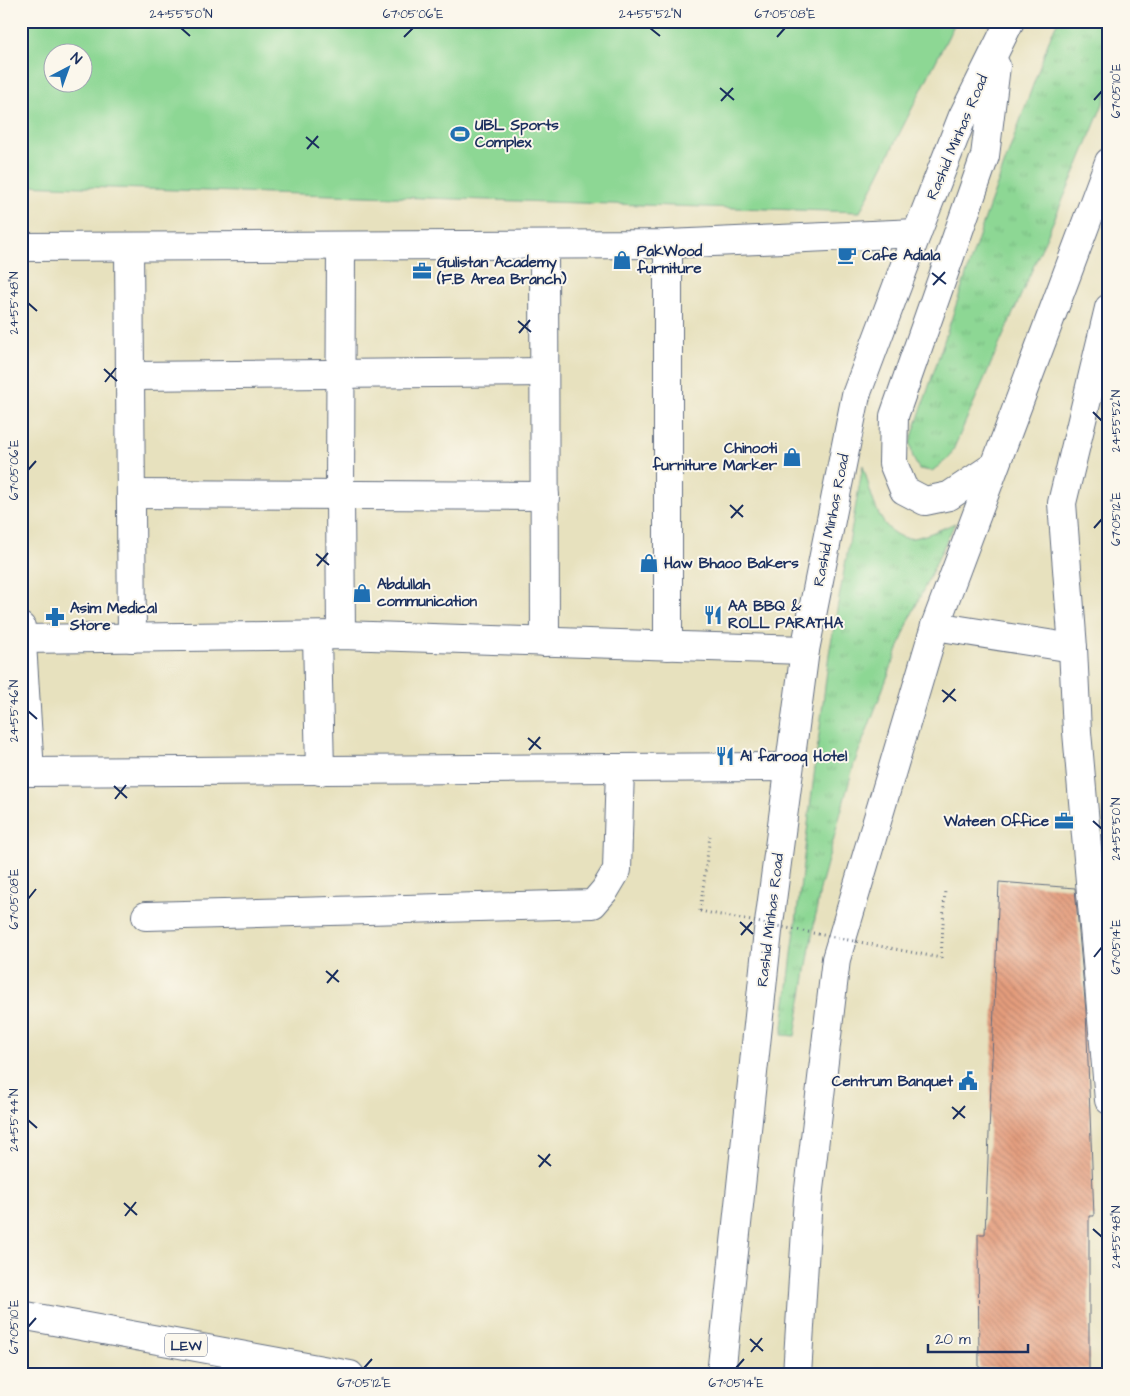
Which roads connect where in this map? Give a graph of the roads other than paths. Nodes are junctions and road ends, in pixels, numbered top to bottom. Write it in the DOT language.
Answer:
graph roads {
  1 [pos="1010,21"];
  2 [pos="998,45"];
  3 [pos="1109,162"];
  4 [pos="917,233"];
  5 [pos="668,244"];
  6 [pos="544,245"];
  7 [pos="341,246"];
  8 [pos="21,247"];
  9 [pos="130,247"];
  10 [pos="1109,308"];
  11 [pos="544,372"];
  12 [pos="341,374"];
  13 [pos="131,376"];
  14 [pos="994,466"];
  15 [pos="131,494"];
  16 [pos="340,495"];
  17 [pos="545,496"];
  18 [pos="935,626"];
  19 [pos="21,627"];
  20 [pos="329,636"];
  21 [pos="132,638"];
  22 [pos="21,639"];
  23 [pos="545,642"];
  24 [pos="668,646"];
  25 [pos="1073,648"];
  26 [pos="805,650"];
  27 [pos="620,768"];
  28 [pos="789,768"];
  29 [pos="320,770"];
  30 [pos="26,772"];
  31 [pos="146,916"];
  32 [pos="1109,1100"];
  33 [pos="21,1315"];
  34 [pos="350,1375"];
  35 [pos="721,1375"];
  36 [pos="797,1375"];
  1 -- 2 [label="main road, Rashid Minhas Road"];
  2 -- 4 [label="main road, Rashid Minhas Road"];
  2 -- 14 [label="main road"];
  3 -- 14 [label="main road"];
  4 -- 5 [label="main road"];
  4 -- 26 [label="main road, Rashid Minhas Road"];
  5 -- 6 [label="main road"];
  5 -- 24 [label="main road"];
  6 -- 7 [label="main road"];
  6 -- 11 [label="main road"];
  7 -- 9 [label="main road"];
  7 -- 12 [label="main road"];
  8 -- 9 [label="main road"];
  9 -- 13 [label="main road"];
  10 -- 25 [label="main road"];
  11 -- 12 [label="main road"];
  11 -- 17 [label="main road"];
  12 -- 13 [label="main road"];
  12 -- 16 [label="main road"];
  13 -- 15 [label="main road"];
  14 -- 18 [label="main road"];
  15 -- 16 [label="main road"];
  15 -- 21 [label="main road"];
  16 -- 17 [label="main road"];
  16 -- 20 [label="main road"];
  17 -- 23 [label="main road"];
  18 -- 25 [label="main road"];
  18 -- 36 [label="main road"];
  19 -- 22 [label="main road"];
  20 -- 21 [label="main road"];
  20 -- 23 [label="main road"];
  20 -- 29 [label="main road"];
  21 -- 22 [label="main road"];
  22 -- 30 [label="main road"];
  23 -- 24 [label="main road"];
  24 -- 26 [label="main road"];
  25 -- 32 [label="main road"];
  26 -- 28 [label="main road, Rashid Minhas Road"];
  27 -- 28 [label="main road"];
  27 -- 29 [label="main road"];
  27 -- 31 [label="main road"];
  28 -- 35 [label="main road, Rashid Minhas Road"];
  29 -- 30 [label="main road"];
  33 -- 34 [label="main road, LEW"];
}
